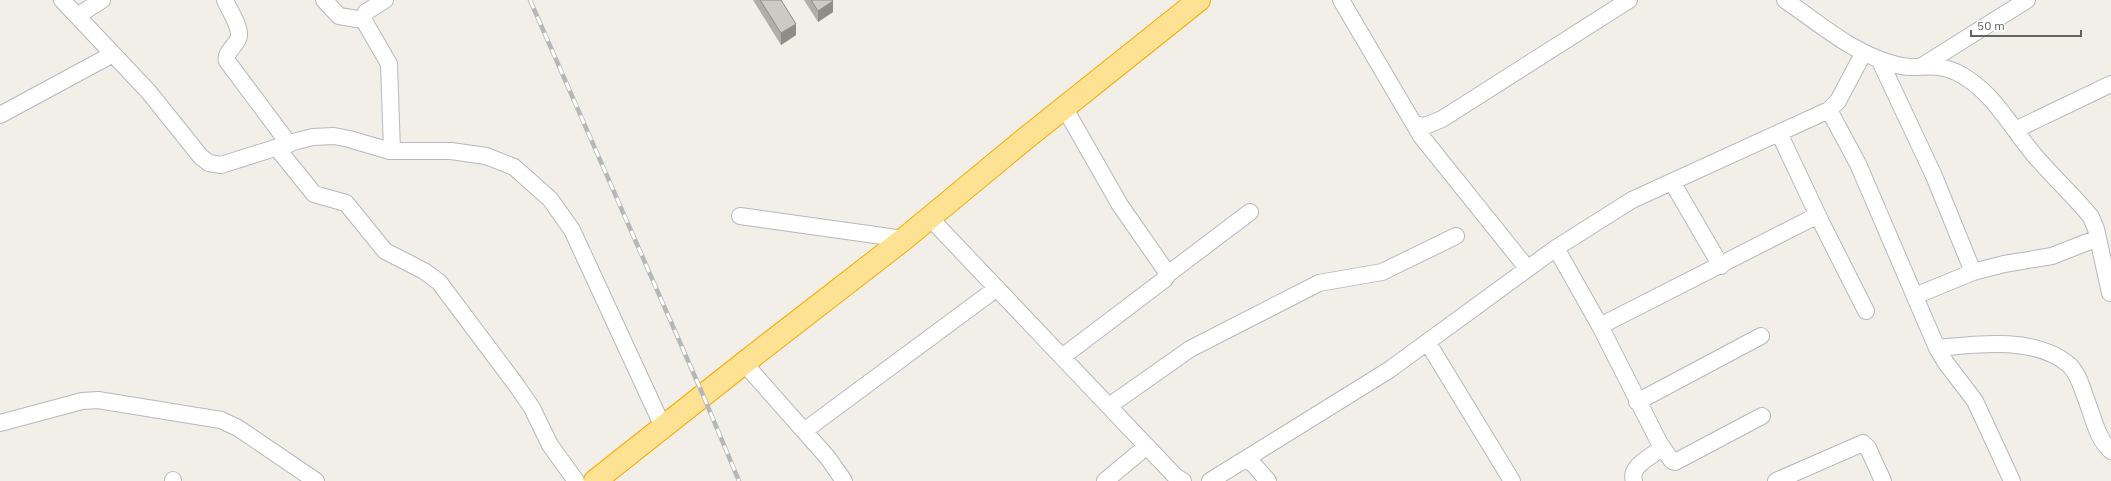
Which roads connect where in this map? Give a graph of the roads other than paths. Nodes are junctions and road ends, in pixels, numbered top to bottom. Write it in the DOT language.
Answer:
graph roads {
  1 [pos="62,0"];
  2 [pos="102,0"];
  3 [pos="225,0"];
  4 [pos="324,0"];
  5 [pos="385,0"];
  6 [pos="1198,0"];
  7 [pos="1341,0"];
  8 [pos="1629,0"];
  9 [pos="2026,0"];
  10 [pos="1789,1"];
  11 [pos="77,16"];
  12 [pos="364,20"];
  13 [pos="113,54"];
  14 [pos="1863,54"];
  15 [pos="1879,59"];
  16 [pos="1922,66"];
  17 [pos="2111,84"];
  18 [pos="1064,107"];
  19 [pos="1830,110"];
  20 [pos="0,115"];
  21 [pos="1414,124"];
  22 [pos="2015,130"];
  23 [pos="1779,133"];
  24 [pos="283,146"];
  25 [pos="392,151"];
  26 [pos="1672,182"];
  27 [pos="1250,212"];
  28 [pos="1818,215"];
  29 [pos="740,216"];
  30 [pos="930,218"];
  31 [pos="1456,236"];
  32 [pos="2098,238"];
  33 [pos="904,239"];
  34 [pos="1556,248"];
  35 [pos="1721,266"];
  36 [pos="1527,268"];
  37 [pos="1973,272"];
  38 [pos="1168,274"];
  39 [pos="997,288"];
  40 [pos="2110,293"];
  41 [pos="1915,296"];
  42 [pos="1866,311"];
  43 [pos="1600,326"];
  44 [pos="1761,336"];
  45 [pos="1428,343"];
  46 [pos="1937,348"];
  47 [pos="1062,357"];
  48 [pos="744,363"];
  49 [pos="1637,402"];
  50 [pos="1109,406"];
  51 [pos="1762,416"];
  52 [pos="0,423"];
  53 [pos="663,427"];
  54 [pos="804,431"];
  55 [pos="1661,445"];
  56 [pos="1147,446"];
  57 [pos="2111,451"];
  58 [pos="1248,458"];
  59 [pos="316,481"];
  60 [pos="576,481"];
  61 [pos="594,481"];
  62 [pos="844,481"];
  63 [pos="1105,481"];
  64 [pos="1183,481"];
  65 [pos="1210,481"];
  66 [pos="1268,481"];
  67 [pos="1512,481"];
  68 [pos="1634,481"];
  69 [pos="1776,481"];
  70 [pos="1883,481"];
  71 [pos="2012,481"];
  1 -- 11 [label="street"];
  2 -- 11 [label="street"];
  3 -- 24 [label="street"];
  4 -- 12 [label="street"];
  5 -- 12 [label="street"];
  6 -- 18 [label="highway"];
  7 -- 21 [label="street"];
  8 -- 21 [label="street"];
  9 -- 16 [label="street"];
  10 -- 14 [label="street"];
  11 -- 13 [label="street"];
  12 -- 25 [label="street"];
  13 -- 20 [label="street"];
  13 -- 24 [label="street"];
  14 -- 15 [label="street"];
  14 -- 19 [label="street"];
  15 -- 16 [label="street"];
  15 -- 37 [label="street"];
  16 -- 22 [label="street"];
  17 -- 22 [label="street"];
  18 -- 30 [label="highway"];
  18 -- 38 [label="street"];
  19 -- 23 [label="street"];
  19 -- 41 [label="street"];
  21 -- 36 [label="street"];
  22 -- 32 [label="street"];
  23 -- 26 [label="street"];
  23 -- 28 [label="street"];
  24 -- 25 [label="street"];
  24 -- 60 [label="street"];
  25 -- 53 [label="street"];
  26 -- 34 [label="street"];
  26 -- 35 [label="street"];
  27 -- 38 [label="street"];
  28 -- 35 [label="street"];
  28 -- 42 [label="street"];
  29 -- 33 [label="street"];
  30 -- 33 [label="highway"];
  30 -- 39 [label="street"];
  31 -- 50 [label="street"];
  32 -- 37 [label="street"];
  32 -- 40 [label="street"];
  33 -- 48 [label="highway"];
  34 -- 36 [label="street"];
  34 -- 43 [label="street"];
  35 -- 43 [label="street"];
  36 -- 45 [label="street"];
  37 -- 41 [label="street"];
  38 -- 47 [label="street"];
  39 -- 47 [label="street"];
  39 -- 54 [label="street"];
  41 -- 46 [label="street"];
  43 -- 49 [label="street"];
  44 -- 49 [label="street"];
  45 -- 58 [label="street"];
  45 -- 67 [label="street"];
  46 -- 57 [label="street"];
  46 -- 71 [label="street"];
  47 -- 50 [label="street"];
  48 -- 53 [label="highway"];
  48 -- 54 [label="street"];
  49 -- 55 [label="street"];
  50 -- 56 [label="street"];
  51 -- 55 [label="street"];
  52 -- 59 [label="street"];
  53 -- 61 [label="highway"];
  54 -- 62 [label="street"];
  55 -- 68 [label="street"];
  56 -- 63 [label="street"];
  56 -- 64 [label="street"];
  58 -- 65 [label="street"];
  58 -- 66 [label="street"];
  69 -- 70 [label="street"];
}
